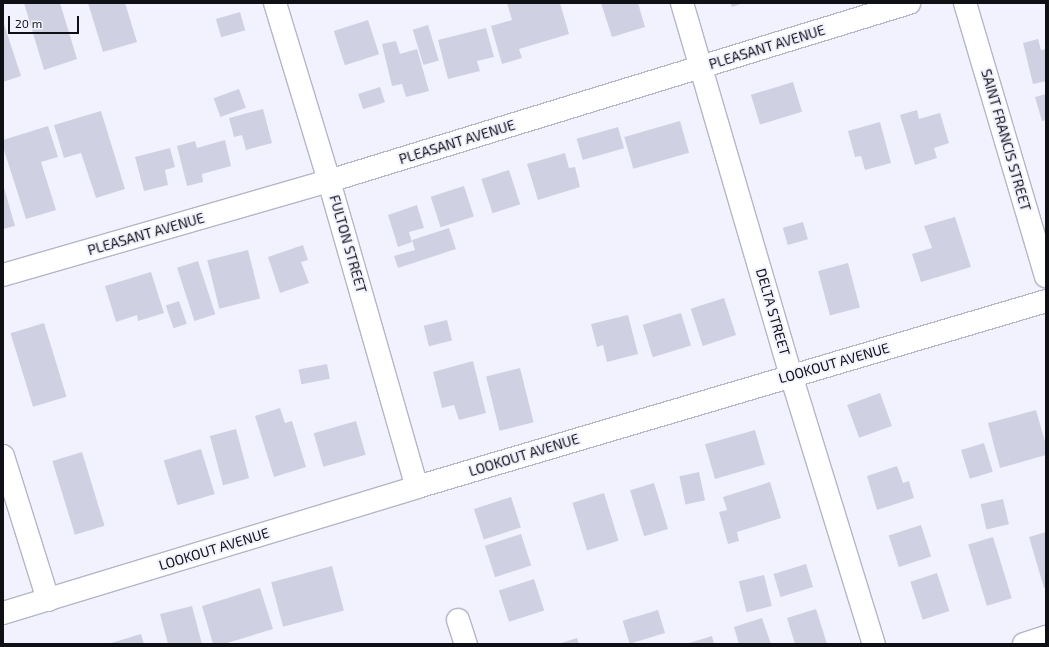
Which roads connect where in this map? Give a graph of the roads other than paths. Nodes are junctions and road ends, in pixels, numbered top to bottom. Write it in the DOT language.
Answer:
graph roads {
  1 [pos="275,3"];
  2 [pos="682,3"];
  3 [pos="909,3"];
  4 [pos="965,3"];
  5 [pos="701,67"];
  6 [pos="330,181"];
  7 [pos="3,275"];
  8 [pos="1046,276"];
  9 [pos="1046,301"];
  10 [pos="792,375"];
  11 [pos="3,456"];
  12 [pos="417,487"];
  13 [pos="48,600"];
  14 [pos="3,613"];
  15 [pos="458,620"];
  16 [pos="1046,637"];
  17 [pos="466,644"];
  18 [pos="874,644"];
  19 [pos="1024,644"];
  1 -- 6 [label="street, FULTON STREET"];
  2 -- 5 [label="street, DELTA STREET"];
  3 -- 5 [label="street, PLEASANT AVENUE"];
  4 -- 8 [label="street, SAINT FRANCIS STREET"];
  5 -- 6 [label="street, PLEASANT AVENUE"];
  5 -- 10 [label="street, DELTA STREET"];
  6 -- 7 [label="street, PLEASANT AVENUE"];
  6 -- 12 [label="street, FULTON STREET"];
  9 -- 10 [label="street, LOOKOUT AVENUE"];
  10 -- 12 [label="street, LOOKOUT AVENUE"];
  10 -- 18 [label="street, DELTA STREET"];
  11 -- 13 [label="street"];
  12 -- 13 [label="street, LOOKOUT AVENUE"];
  13 -- 14 [label="street, LOOKOUT AVENUE"];
  15 -- 17 [label="street"];
  16 -- 19 [label="street"];
}
